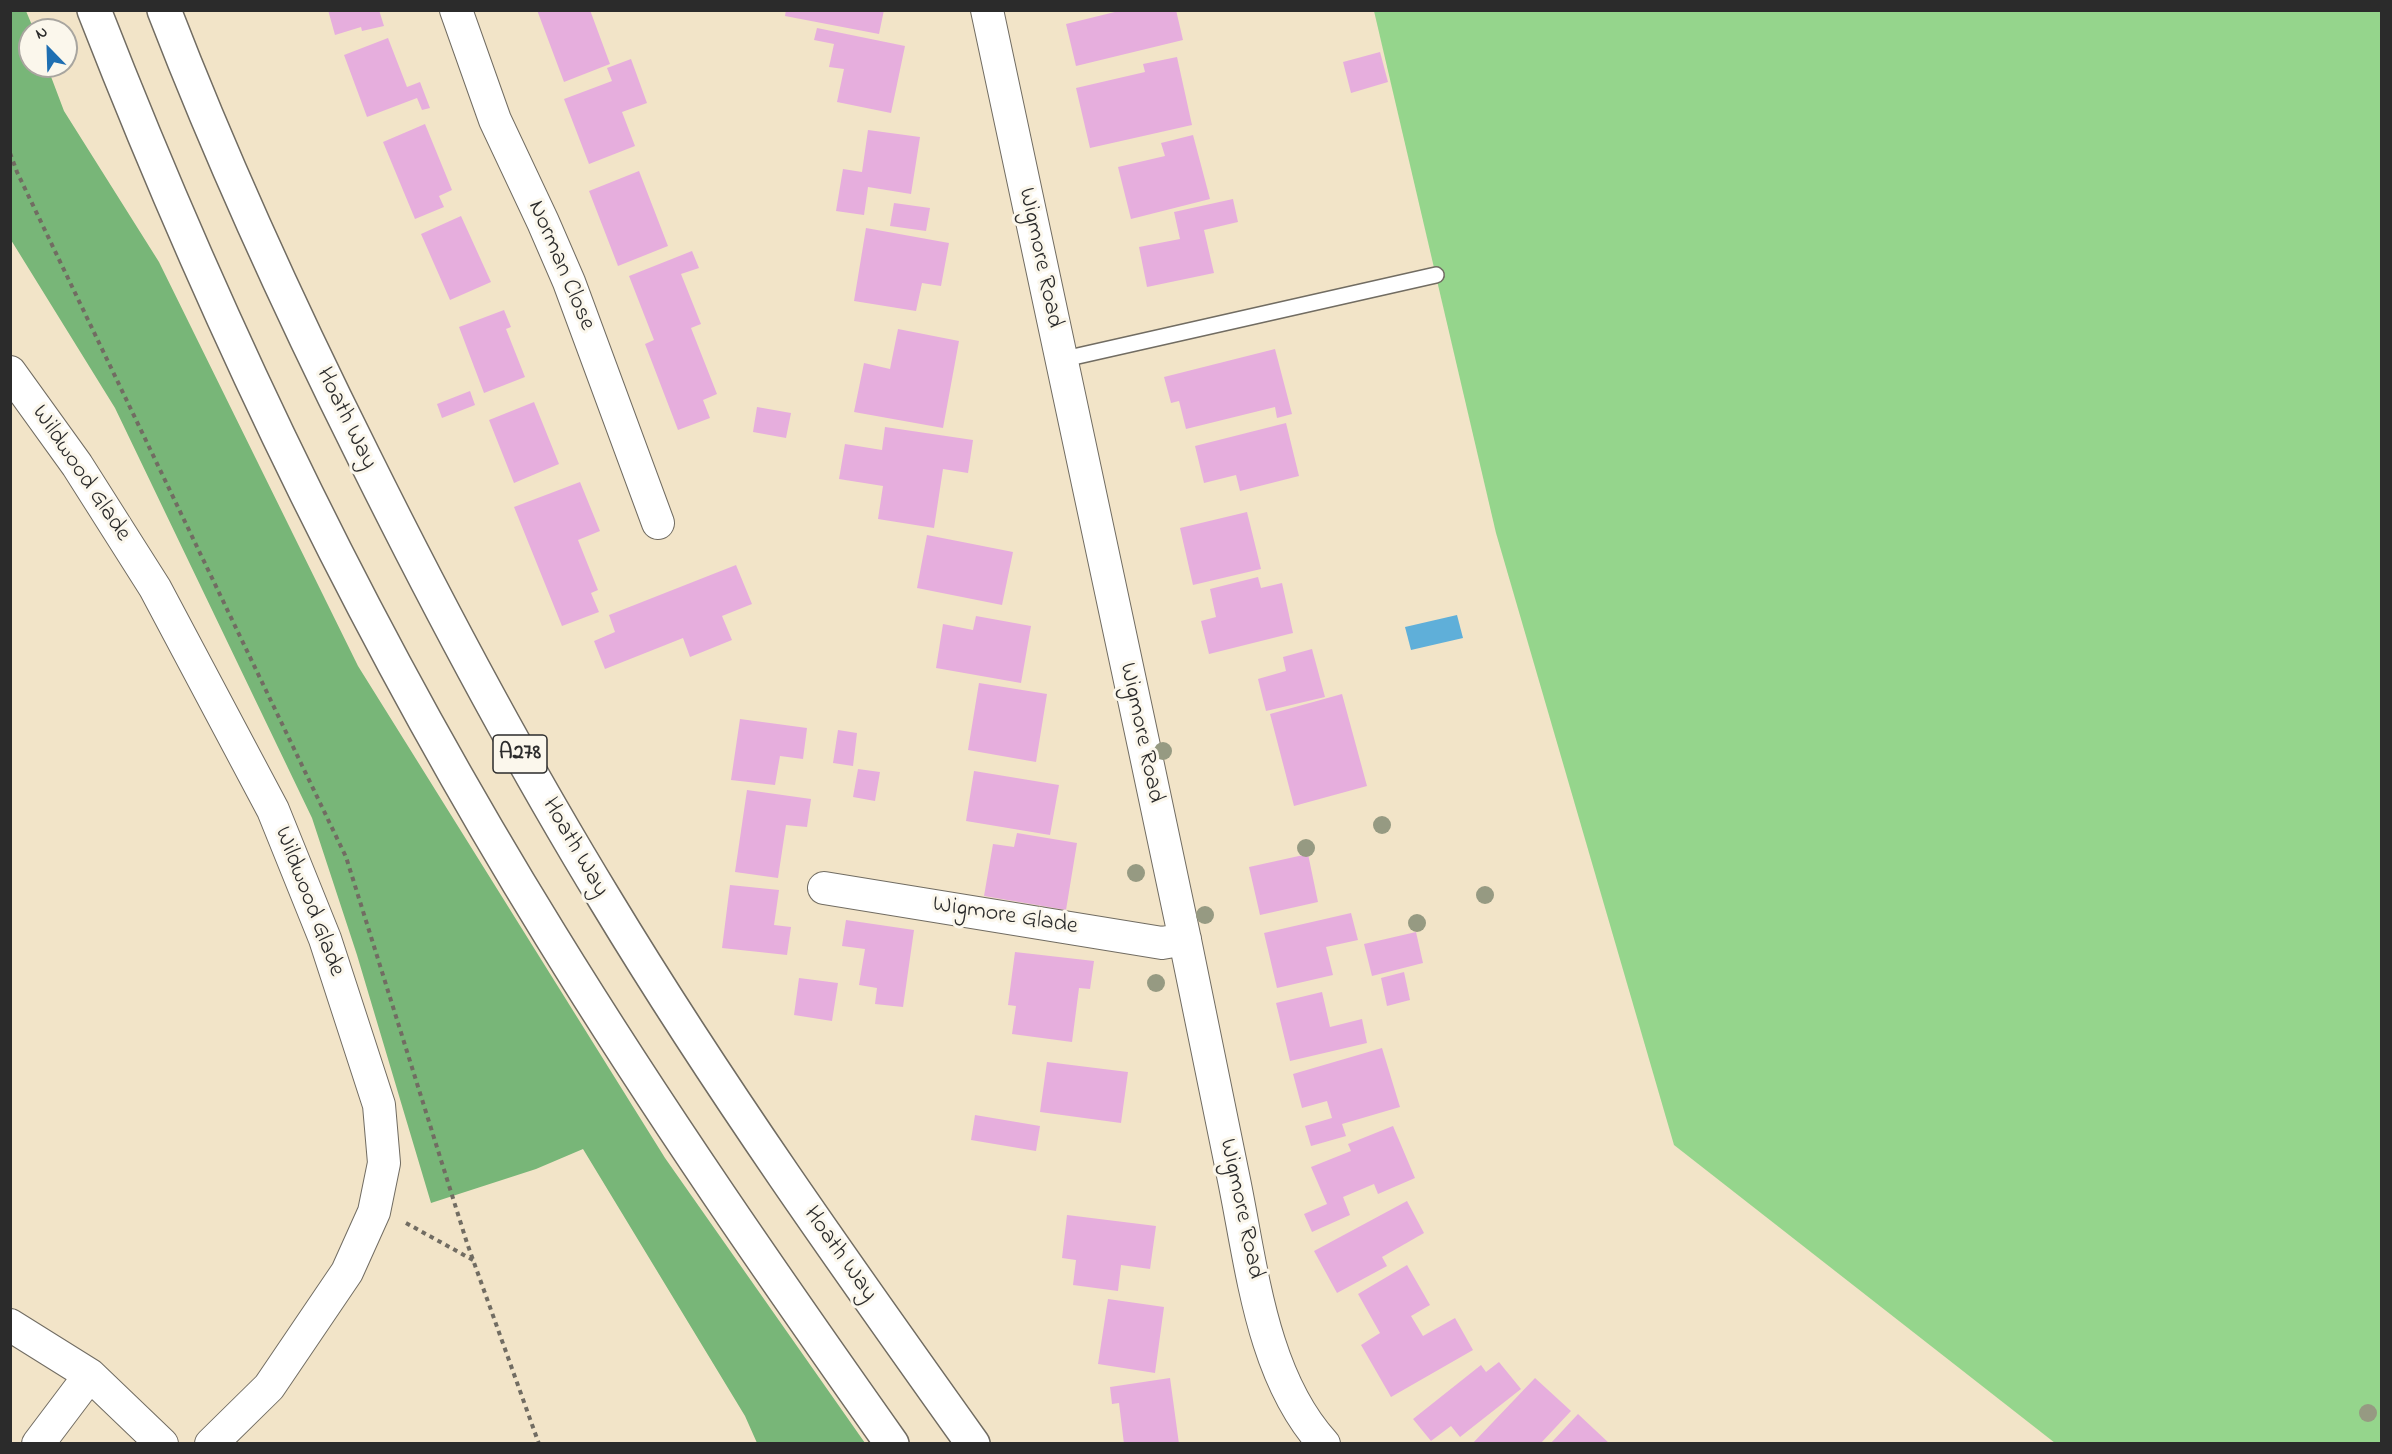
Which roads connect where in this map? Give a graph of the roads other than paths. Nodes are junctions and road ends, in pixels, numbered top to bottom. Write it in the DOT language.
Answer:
graph roads {
  1 [pos="94,10"];
  2 [pos="164,10"];
  3 [pos="456,10"];
  4 [pos="987,10"];
  5 [pos="1436,275"];
  6 [pos="1060,360"];
  7 [pos="10,372"];
  8 [pos="658,523"];
  9 [pos="824,888"];
  10 [pos="1185,939"];
  11 [pos="10,1325"];
  12 [pos="90,1375"];
  13 [pos="38,1443"];
  14 [pos="162,1443"];
  15 [pos="211,1443"];
  16 [pos="892,1443"];
  17 [pos="973,1443"];
  18 [pos="1324,1443"];
  1 -- 16 [label="main road, A278"];
  2 -- 17 [label="main road, Hoath Way / A278"];
  3 -- 8 [label="street, Norman Close"];
  4 -- 6 [label="street, Wigmore Road"];
  5 -- 6 [label="lane"];
  6 -- 10 [label="street, Wigmore Road"];
  7 -- 15 [label="street, Wildwood Glade"];
  9 -- 10 [label="street, Wigmore Glade"];
  10 -- 18 [label="street, Wigmore Road"];
  11 -- 12 [label="street"];
  12 -- 13 [label="street"];
  12 -- 14 [label="street"];
}
